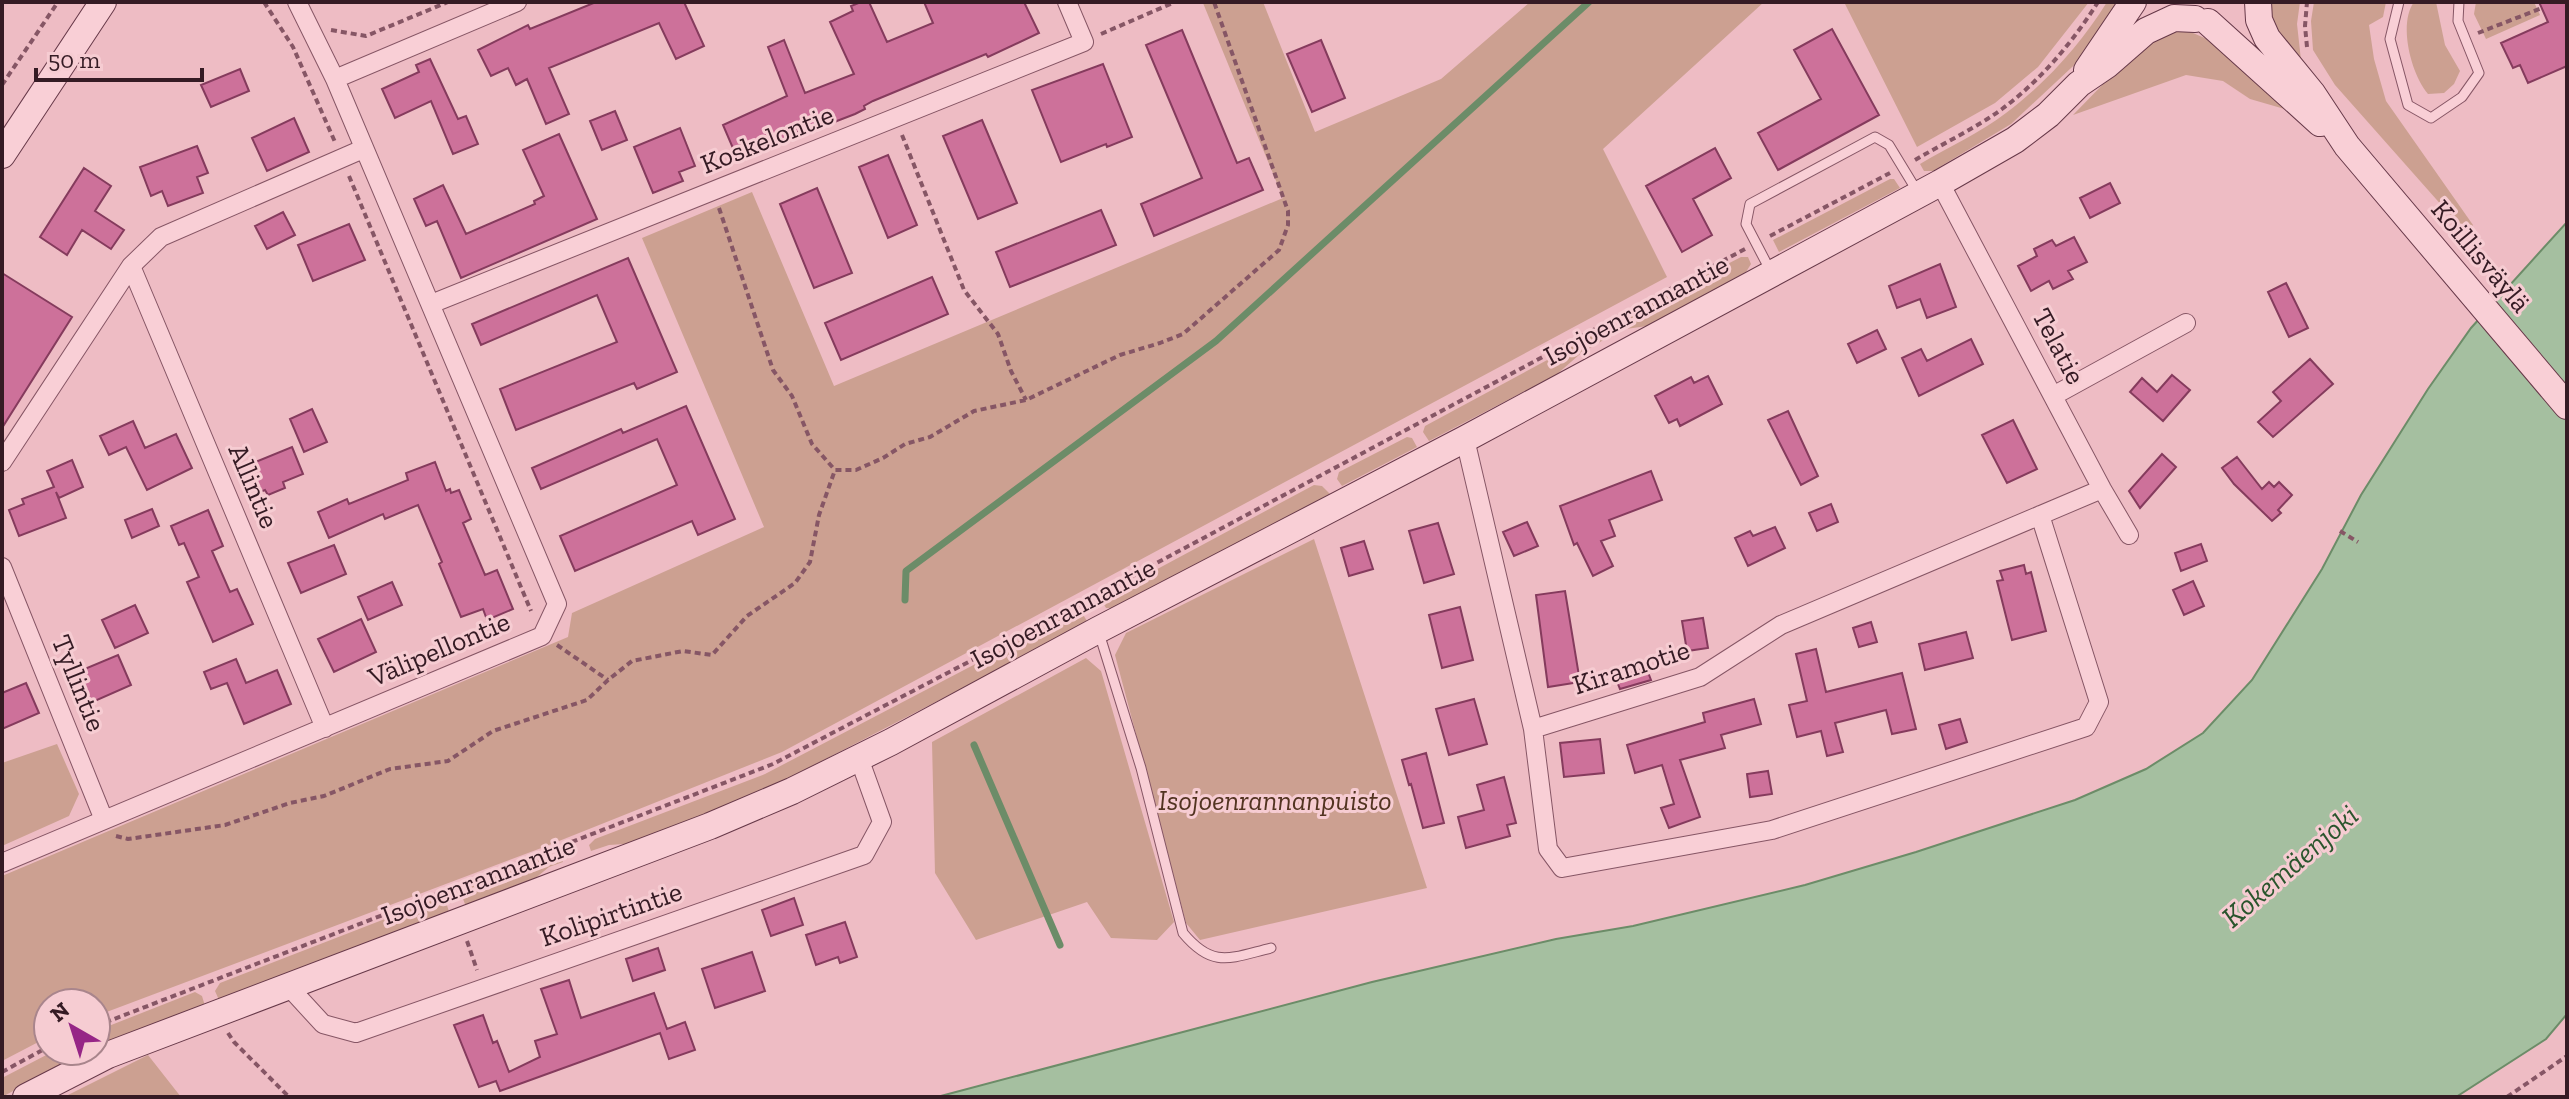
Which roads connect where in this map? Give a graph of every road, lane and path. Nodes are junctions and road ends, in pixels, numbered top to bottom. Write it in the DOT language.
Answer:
graph roads {
  1 [pos="58,2"];
  2 [pos="103,2"];
  3 [pos="264,2"];
  4 [pos="297,2"];
  5 [pos="448,2"];
  6 [pos="517,2"];
  7 [pos="1067,2"];
  8 [pos="1175,2"];
  9 [pos="1214,2"];
  10 [pos="2098,2"];
  11 [pos="2133,2"];
  12 [pos="2169,2"];
  13 [pos="2256,2"];
  14 [pos="2399,2"];
  15 [pos="2459,2"];
  16 [pos="2542,8"];
  17 [pos="2201,21"];
  18 [pos="314,38"];
  19 [pos="2465,38"];
  20 [pos="1084,42"];
  21 [pos="293,47"];
  22 [pos="335,79"];
  23 [pos="2079,84"];
  24 [pos="2,85"];
  25 [pos="896,118"];
  26 [pos="2347,146"];
  27 [pos="363,149"];
  28 [pos="2,155"];
  29 [pos="342,158"];
  30 [pos="1903,167"];
  31 [pos="1930,188"];
  32 [pos="716,190"];
  33 [pos="1756,243"];
  34 [pos="131,266"];
  35 [pos="1772,273"];
  36 [pos="431,304"];
  37 [pos="2186,323"];
  38 [pos="2053,396"];
  39 [pos="1026,400"];
  40 [pos="2567,406"];
  41 [pos="1465,439"];
  42 [pos="2,462"];
  43 [pos="835,470"];
  44 [pos="2102,489"];
  45 [pos="2040,515"];
  46 [pos="2340,531"];
  47 [pos="2129,535"];
  48 [pos="2358,542"];
  49 [pos="2,567"];
  50 [pos="1098,630"];
  51 [pos="542,636"];
  52 [pos="608,680"];
  53 [pos="325,728"];
  54 [pos="1533,729"];
  55 [pos="859,758"];
  56 [pos="104,820"];
  57 [pos="2,863"];
  58 [pos="1271,948"];
  59 [pos="207,983"];
  60 [pos="289,987"];
  61 [pos="217,1015"];
  62 [pos="112,1020"];
  63 [pos="32,1056"];
  64 [pos="2567,1056"];
  65 [pos="2,1072"];
  66 [pos="26,1097"];
  67 [pos="289,1097"];
  68 [pos="2507,1097"];
  1 -- 24 [label="path"];
  2 -- 28 [label="street"];
  3 -- 21 [label="path"];
  4 -- 18 [label="street, Välipellontie"];
  5 -- 18 [label="path"];
  6 -- 22 [label="street"];
  7 -- 20 [label="street"];
  8 -- 20 [label="path"];
  9 -- 39 [label="path"];
  10 -- 30 [label="path"];
  11 -- 23 [label="street, Isojoenrannantie"];
  12 -- 17 [label="street, Koillisväylä"];
  13 -- 17 [label="street, Isojoenrannantie"];
  13 -- 26 [label="street, Koillisväylä"];
  14 -- 19 [label="lane"];
  15 -- 19 [label="lane"];
  16 -- 19 [label="path"];
  17 -- 23 [label="street, Isojoenrannantie"];
  17 -- 26 [label="street, Koillisväylä"];
  18 -- 21 [label="path"];
  18 -- 22 [label="street, Välipellontie"];
  20 -- 25 [label="street, Koskelontie"];
  21 -- 29 [label="path"];
  22 -- 27 [label="street, Välipellontie"];
  23 -- 31 [label="street, Isojoenrannantie"];
  25 -- 32 [label="street, Koskelontie"];
  25 -- 39 [label="path"];
  26 -- 40 [label="street, Koillisväylä"];
  27 -- 29 [label="street"];
  27 -- 36 [label="street, Välipellontie"];
  29 -- 34 [label="street"];
  29 -- 51 [label="path"];
  30 -- 31 [label="lane"];
  30 -- 33 [label="path"];
  30 -- 33 [label="lane"];
  31 -- 35 [label="street, Isojoenrannantie"];
  31 -- 38 [label="street, Telatie"];
  32 -- 36 [label="street, Koskelontie"];
  32 -- 43 [label="path"];
  33 -- 35 [label="lane"];
  33 -- 59 [label="path"];
  34 -- 42 [label="street"];
  34 -- 53 [label="street, Allintie"];
  35 -- 41 [label="street, Isojoenrannantie"];
  36 -- 51 [label="street, Välipellontie"];
  37 -- 38 [label="street"];
  38 -- 44 [label="street, Telatie"];
  39 -- 43 [label="path"];
  41 -- 50 [label="street, Isojoenrannantie"];
  41 -- 54 [label="street"];
  43 -- 52 [label="path"];
  44 -- 45 [label="street, Kiramotie"];
  44 -- 47 [label="street, Telatie"];
  45 -- 54 [label="street, Kiramotie"];
  45 -- 54 [label="street"];
  46 -- 48 [label="path"];
  49 -- 56 [label="street, Tyllintie"];
  50 -- 55 [label="street, Isojoenrannantie"];
  50 -- 58 [label="lane"];
  51 -- 52 [label="path"];
  51 -- 53 [label="street, Välipellontie"];
  52 -- 56 [label="path"];
  53 -- 56 [label="street, Välipellontie"];
  55 -- 60 [label="street, Isojoenrannantie"];
  55 -- 60 [label="street, Kolipirtintie"];
  56 -- 57 [label="street, Välipellontie"];
  59 -- 61 [label="path"];
  59 -- 62 [label="path"];
  60 -- 61 [label="street, Isojoenrannantie"];
  61 -- 66 [label="street, Isojoenrannantie"];
  61 -- 67 [label="path"];
  63 -- 65 [label="path"];
  64 -- 68 [label="path"];
}
